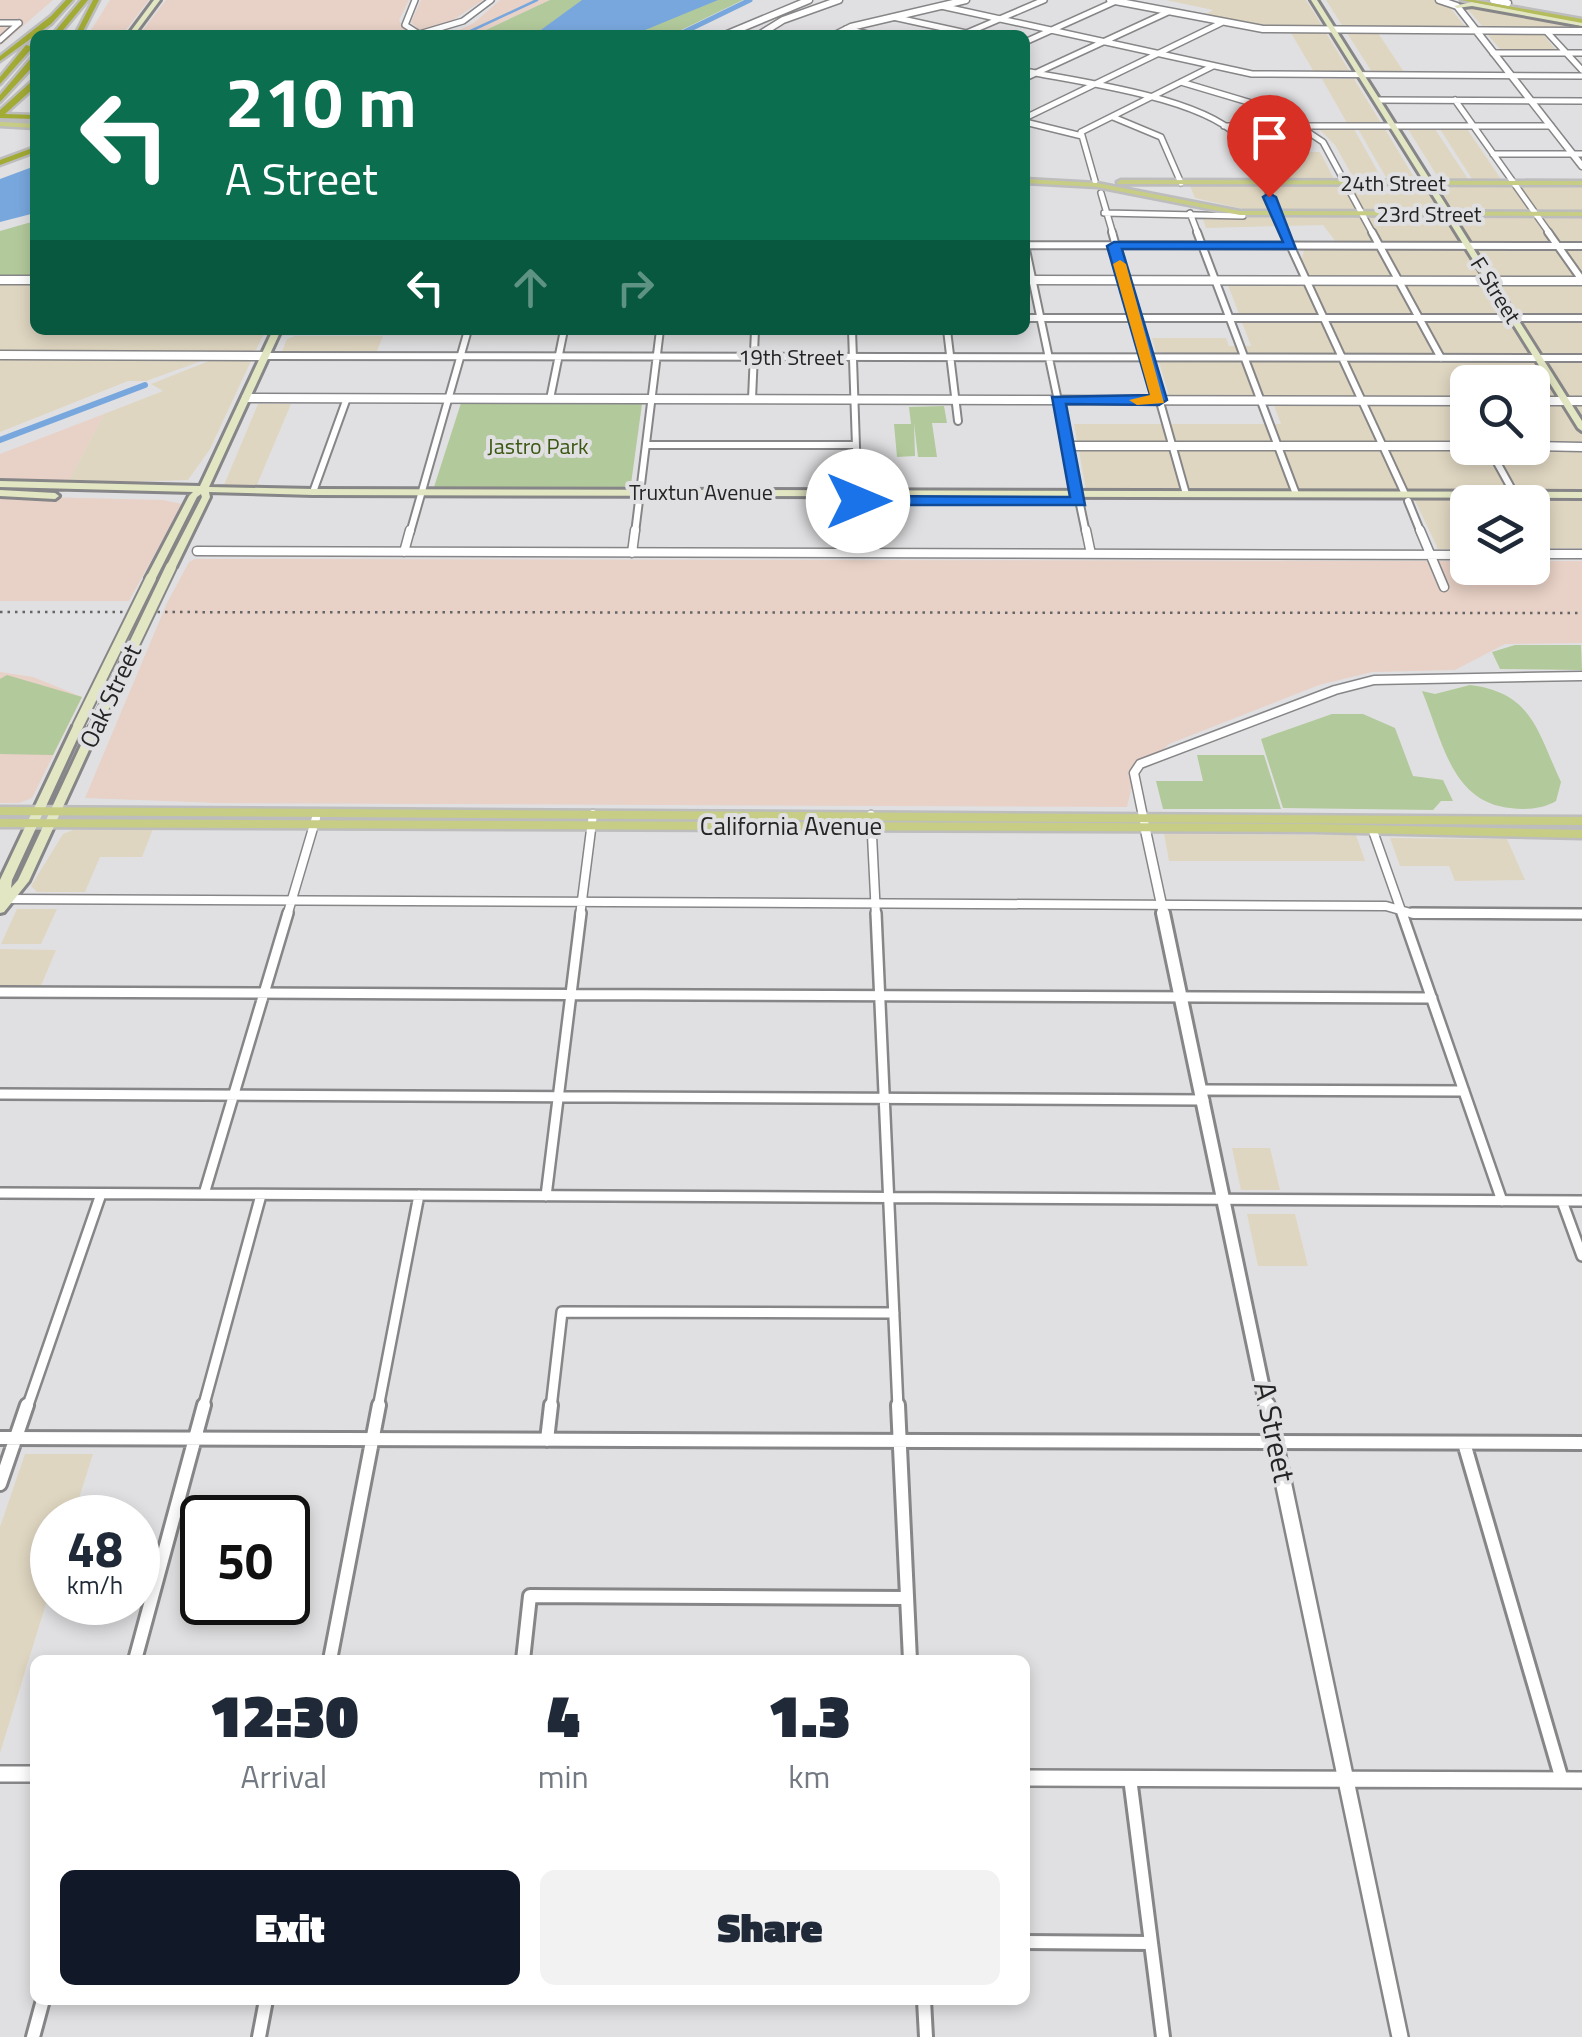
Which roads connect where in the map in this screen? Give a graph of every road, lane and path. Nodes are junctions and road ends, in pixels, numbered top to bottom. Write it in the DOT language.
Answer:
graph roads {
  1 [pos="70,0"];
  2 [pos="84,0"];
  3 [pos="96,0"];
  4 [pos="157,0"];
  5 [pos="415,0"];
  6 [pos="492,0"];
  7 [pos="809,0"];
  8 [pos="966,0"];
  9 [pos="1044,0"];
  10 [pos="1314,0"];
  11 [pos="1439,0"];
  12 [pos="1485,0"];
  13 [pos="1493,0"];
  14 [pos="1113,1"];
  15 [pos="1471,1"];
  16 [pos="839,2"];
  17 [pos="1454,3"];
  18 [pos="1508,3"];
  19 [pos="941,6"];
  20 [pos="1168,12"];
  21 [pos="771,16"];
  22 [pos="893,17"];
  23 [pos="53,18"];
  24 [pos="786,19"];
  25 [pos="1000,19"];
  26 [pos="0,22"];
  27 [pos="19,22"];
  28 [pos="1221,23"];
  29 [pos="1582,24"];
  30 [pos="846,29"];
  31 [pos="38,30"];
  32 [pos="43,30"];
  33 [pos="59,30"];
  34 [pos="81,30"];
  35 [pos="135,30"];
  36 [pos="413,30"];
  37 [pos="434,30"];
  38 [pos="737,30"];
  39 [pos="767,30"];
  40 [pos="850,30"];
  41 [pos="947,30"];
  42 [pos="974,30"];
  43 [pos="1051,30"];
  44 [pos="1333,30"];
  45 [pos="1476,30"];
  46 [pos="1546,30"];
  47 [pos="30,36"];
  48 [pos="0,40"];
  49 [pos="1030,40"];
  50 [pos="1104,42"];
  51 [pos="30,46"];
  52 [pos="1493,53"];
  53 [pos="1567,53"];
  54 [pos="1582,53"];
  55 [pos="1158,54"];
  56 [pos="0,60"];
  57 [pos="30,65"];
  58 [pos="1213,66"];
  59 [pos="1036,73"];
  60 [pos="1582,73"];
  61 [pos="1030,74"];
  62 [pos="1363,76"];
  63 [pos="1511,76"];
  64 [pos="0,82"];
  65 [pos="1181,82"];
  66 [pos="1091,86"];
  67 [pos="30,88"];
  68 [pos="1147,99"];
  69 [pos="0,100"];
  70 [pos="1378,100"];
  71 [pos="1455,100"];
  72 [pos="1531,100"];
  73 [pos="1582,101"];
  74 [pos="1113,116"];
  75 [pos="1,117"];
  76 [pos="1030,117"];
  77 [pos="30,120"];
  78 [pos="1030,121"];
  79 [pos="1223,126"];
  80 [pos="1305,126"];
  81 [pos="1394,126"];
  82 [pos="1474,126"];
  83 [pos="1551,126"];
  84 [pos="1082,136"];
  85 [pos="30,151"];
  86 [pos="1493,154"];
  87 [pos="1573,154"];
  88 [pos="1582,154"];
  89 [pos="0,163"];
  90 [pos="1582,166"];
  91 [pos="1030,179"];
  92 [pos="1030,179"];
  93 [pos="1095,181"];
  94 [pos="1181,182"];
  95 [pos="1263,182"];
  96 [pos="1346,182"];
  97 [pos="1076,183"];
  98 [pos="1514,183"];
  99 [pos="1430,184"];
  100 [pos="1582,184"];
  101 [pos="1101,194"];
  102 [pos="1104,213"];
  103 [pos="1190,213"];
  104 [pos="1276,214"];
  105 [pos="1363,214"];
  106 [pos="1449,214"];
  107 [pos="1535,214"];
  108 [pos="1582,214"];
  109 [pos="1243,216"];
  110 [pos="1030,245"];
  111 [pos="1114,246"];
  112 [pos="1202,246"];
  113 [pos="1291,246"];
  114 [pos="1380,246"];
  115 [pos="1469,246"];
  116 [pos="1558,246"];
  117 [pos="1582,246"];
  118 [pos="0,280"];
  119 [pos="30,280"];
  120 [pos="1030,280"];
  121 [pos="1124,280"];
  122 [pos="1216,280"];
  123 [pos="1307,281"];
  124 [pos="1399,281"];
  125 [pos="1491,281"];
  126 [pos="1582,281"];
  127 [pos="1030,283"];
  128 [pos="1030,318"];
  129 [pos="1040,318"];
  130 [pos="1135,318"];
  131 [pos="1230,318"];
  132 [pos="1324,318"];
  133 [pos="1419,318"];
  134 [pos="1514,318"];
  135 [pos="1582,318"];
  136 [pos="275,335"];
  137 [pos="467,335"];
  138 [pos="563,335"];
  139 [pos="659,335"];
  140 [pos="755,335"];
  141 [pos="852,335"];
  142 [pos="949,335"];
  143 [pos="0,356"];
  144 [pos="265,356"];
  145 [pos="461,356"];
  146 [pos="558,356"];
  147 [pos="656,356"];
  148 [pos="754,357"];
  149 [pos="853,357"];
  150 [pos="951,357"];
  151 [pos="1048,357"];
  152 [pos="1147,357"];
  153 [pos="1244,358"];
  154 [pos="1342,358"];
  155 [pos="1440,358"];
  156 [pos="1539,358"];
  157 [pos="1582,358"];
  158 [pos="246,398"];
  159 [pos="347,398"];
  160 [pos="448,399"];
  161 [pos="550,399"];
  162 [pos="651,399"];
  163 [pos="752,399"];
  164 [pos="855,400"];
  165 [pos="956,400"];
  166 [pos="1057,400"];
  167 [pos="1159,400"];
  168 [pos="1260,400"];
  169 [pos="1362,400"];
  170 [pos="1450,400"];
  171 [pos="1550,401"];
  172 [pos="1565,401"];
  173 [pos="1582,401"];
  174 [pos="958,420"];
  175 [pos="1582,428"];
  176 [pos="646,445"];
  177 [pos="856,445"];
  178 [pos="1067,446"];
  179 [pos="1172,446"];
  180 [pos="1278,446"];
  181 [pos="1383,446"];
  182 [pos="1450,446"];
  183 [pos="1550,446"];
  184 [pos="1582,446"];
  185 [pos="0,488"];
  186 [pos="313,492"];
  187 [pos="205,493"];
  188 [pos="1186,494"];
  189 [pos="1296,494"];
  190 [pos="1309,494"];
  191 [pos="1450,495"];
  192 [pos="192,496"];
  193 [pos="421,496"];
  194 [pos="639,497"];
  195 [pos="858,497"];
  196 [pos="1078,498"];
  197 [pos="1407,498"];
  198 [pos="1450,498"];
  199 [pos="1550,498"];
  200 [pos="1582,498"];
  201 [pos="1278,502"];
  202 [pos="197,551"];
  203 [pos="404,552"];
  204 [pos="632,552"];
  205 [pos="860,553"];
  206 [pos="1090,554"];
  207 [pos="1550,554"];
  208 [pos="1582,554"];
  209 [pos="1431,555"];
  210 [pos="1450,555"];
  211 [pos="1444,587"];
  212 [pos="1582,676"];
  213 [pos="0,811"];
  214 [pos="35,817"];
  215 [pos="54,817"];
  216 [pos="316,818"];
  217 [pos="593,820"];
  218 [pos="871,821"];
  219 [pos="1582,821"];
  220 [pos="1144,822"];
  221 [pos="0,823"];
  222 [pos="1373,831"];
  223 [pos="1582,834"];
  224 [pos="291,901"];
  225 [pos="584,902"];
  226 [pos="2,904"];
  227 [pos="877,904"];
  228 [pos="1163,905"];
  229 [pos="1400,910"];
  230 [pos="1582,914"];
  231 [pos="0,992"];
  232 [pos="264,993"];
  233 [pos="572,994"];
  234 [pos="881,996"];
  235 [pos="1182,997"];
  236 [pos="1432,998"];
  237 [pos="1464,1091"];
  238 [pos="0,1094"];
  239 [pos="234,1095"];
  240 [pos="1203,1095"];
  241 [pos="559,1097"];
  242 [pos="885,1098"];
  243 [pos="0,1193"];
  244 [pos="102,1194"];
  245 [pos="204,1194"];
  246 [pos="260,1195"];
  247 [pos="419,1196"];
  248 [pos="546,1196"];
  249 [pos="890,1198"];
  250 [pos="1225,1200"];
  251 [pos="1502,1201"];
  252 [pos="1562,1201"];
  253 [pos="1582,1201"];
  254 [pos="1582,1256"];
  255 [pos="562,1312"];
  256 [pos="894,1313"];
  257 [pos="0,1438"];
  258 [pos="16,1438"];
  259 [pos="194,1439"];
  260 [pos="370,1439"];
  261 [pos="547,1440"];
  262 [pos="900,1441"];
  263 [pos="1276,1442"];
  264 [pos="1464,1443"];
  265 [pos="1582,1444"];
  266 [pos="0,1484"];
  267 [pos="907,1598"];
  268 [pos="136,1655"];
  269 [pos="331,1655"];
  270 [pos="524,1655"];
  271 [pos="910,1655"];
  272 [pos="0,1774"];
  273 [pos="30,1774"];
  274 [pos="1030,1778"];
  275 [pos="1130,1778"];
  276 [pos="1346,1779"];
  277 [pos="1562,1780"];
  278 [pos="1582,1780"];
  279 [pos="1030,1942"];
  280 [pos="1151,1943"];
  281 [pos="42,2005"];
  282 [pos="265,2005"];
  283 [pos="924,2005"];
  284 [pos="34,2037"];
  285 [pos="259,2037"];
  286 [pos="926,2037"];
  287 [pos="1163,2037"];
  288 [pos="1400,2037"];
  1 -- 23 [label="highway"];
  2 -- 33 [label="highway"];
  3 -- 34 [label="highway"];
  4 -- 35 [label="main road"];
  5 -- 36 [label="street"];
  6 -- 37 [label="street"];
  7 -- 21 [label="street"];
  8 -- 19 [label="street"];
  9 -- 25 [label="street"];
  10 -- 44 [label="main road, F Street"];
  11 -- 17 [label="street"];
  12 -- 18 [label="highway"];
  13 -- 18 [label="street"];
  14 -- 20 [label="street"];
  14 -- 43 [label="street"];
  15 -- 17 [label="highway"];
  15 -- 29 [label="main road"];
  15 -- 29 [label="highway"];
  16 -- 24 [label="street"];
  17 -- 45 [label="street"];
  18 -- 29 [label="main road"];
  19 -- 22 [label="street"];
  19 -- 25 [label="street"];
  20 -- 28 [label="street"];
  20 -- 50 [label="street"];
  21 -- 24 [label="street"];
  21 -- 38 [label="street"];
  22 -- 30 [label="street"];
  22 -- 41 [label="street"];
  23 -- 31 [label="highway"];
  23 -- 32 [label="highway"];
  24 -- 39 [label="street"];
  25 -- 42 [label="street"];
  25 -- 43 [label="street"];
  26 -- 27 [label="street"];
  27 -- 48 [label="street"];
  28 -- 44 [label="street"];
  28 -- 55 [label="street"];
  29 -- 46 [label="street"];
  30 -- 40 [label="street"];
  43 -- 49 [label="street"];
  43 -- 50 [label="street"];
  44 -- 45 [label="street"];
  44 -- 62 [label="main road, F Street"];
  45 -- 46 [label="street"];
  45 -- 52 [label="street"];
  46 -- 53 [label="street"];
  47 -- 56 [label="highway"];
  50 -- 55 [label="street"];
  50 -- 59 [label="street"];
  51 -- 64 [label="highway"];
  52 -- 53 [label="street"];
  52 -- 63 [label="street"];
  53 -- 54 [label="street"];
  53 -- 60 [label="street"];
  55 -- 58 [label="street"];
  55 -- 66 [label="street"];
  57 -- 69 [label="highway"];
  58 -- 62 [label="street"];
  58 -- 65 [label="street"];
  59 -- 61 [label="street"];
  59 -- 66 [label="street"];
  60 -- 63 [label="street"];
  62 -- 63 [label="street"];
  62 -- 70 [label="main road, F Street"];
  63 -- 72 [label="street"];
  65 -- 68 [label="street"];
  65 -- 80 [label="street"];
  66 -- 68 [label="street"];
  66 -- 76 [label="street"];
  67 -- 75 [label="highway"];
  68 -- 74 [label="street"];
  68 -- 79 [label="street"];
  70 -- 71 [label="street"];
  70 -- 81 [label="main road, F Street"];
  71 -- 72 [label="street"];
  71 -- 82 [label="street"];
  72 -- 73 [label="street"];
  72 -- 83 [label="street"];
  74 -- 84 [label="street"];
  74 -- 94 [label="street"];
  75 -- 77 [label="highway"];
  78 -- 84 [label="street"];
  79 -- 80 [label="street"];
  79 -- 95 [label="street"];
  80 -- 81 [label="street"];
  80 -- 96 [label="street"];
  81 -- 82 [label="street"];
  81 -- 99 [label="main road, F Street"];
  82 -- 83 [label="street"];
  82 -- 86 [label="street"];
  83 -- 87 [label="street"];
  84 -- 93 [label="street"];
  85 -- 89 [label="highway"];
  86 -- 87 [label="street"];
  86 -- 98 [label="street"];
  87 -- 88 [label="street"];
  87 -- 90 [label="street"];
  91 -- 93 [label="main road, 24th Street"];
  92 -- 97 [label="main road, 24th Street"];
  93 -- 94 [label="main road, 24th Street"];
  94 -- 95 [label="main road, 24th Street"];
  94 -- 97 [label="main road"];
  95 -- 96 [label="main road, 24th Street"];
  95 -- 104 [label="street"];
  96 -- 99 [label="main road, 24th Street"];
  96 -- 105 [label="street"];
  97 -- 104 [label="main road, 24th Street"];
  98 -- 99 [label="main road, 24th Street"];
  98 -- 100 [label="main road, 24th Street"];
  98 -- 107 [label="street"];
  99 -- 106 [label="main road, F Street"];
  101 -- 102 [label="street"];
  102 -- 103 [label="street"];
  102 -- 111 [label="street"];
  103 -- 109 [label="street"];
  103 -- 112 [label="street"];
  104 -- 105 [label="main road, 23rd Street"];
  104 -- 113 [label="street"];
  105 -- 106 [label="main road, 23rd Street"];
  105 -- 114 [label="street"];
  106 -- 107 [label="main road, 23rd Street"];
  106 -- 115 [label="main road, F Street"];
  107 -- 108 [label="main road, 23rd Street"];
  107 -- 116 [label="street"];
  110 -- 111 [label="street"];
  111 -- 112 [label="street"];
  111 -- 121 [label="street"];
  112 -- 113 [label="street"];
  112 -- 122 [label="street"];
  113 -- 114 [label="street"];
  113 -- 123 [label="street"];
  114 -- 115 [label="street"];
  114 -- 124 [label="street"];
  115 -- 116 [label="street"];
  115 -- 125 [label="main road, F Street"];
  116 -- 117 [label="street"];
  116 -- 126 [label="street"];
  118 -- 119 [label="street"];
  120 -- 121 [label="street"];
  121 -- 122 [label="street"];
  121 -- 130 [label="street"];
  122 -- 123 [label="street"];
  122 -- 131 [label="street"];
  123 -- 124 [label="street"];
  123 -- 132 [label="street"];
  124 -- 125 [label="street"];
  124 -- 133 [label="street"];
  125 -- 126 [label="street"];
  125 -- 134 [label="main road, F Street"];
  127 -- 129 [label="street"];
  128 -- 129 [label="street"];
  129 -- 130 [label="street"];
  129 -- 151 [label="street"];
  130 -- 131 [label="street"];
  130 -- 152 [label="street"];
  131 -- 132 [label="street"];
  131 -- 153 [label="street"];
  132 -- 133 [label="street"];
  132 -- 154 [label="street"];
  133 -- 134 [label="street"];
  133 -- 155 [label="street"];
  134 -- 135 [label="street"];
  134 -- 156 [label="main road, F Street"];
  136 -- 144 [label="main road, Oak Street"];
  137 -- 145 [label="street"];
  138 -- 146 [label="street"];
  139 -- 147 [label="street"];
  140 -- 148 [label="street"];
  141 -- 149 [label="street"];
  142 -- 150 [label="street"];
  143 -- 144 [label="street, 19th Street"];
  144 -- 145 [label="street, 19th Street"];
  144 -- 158 [label="main road, Oak Street"];
  145 -- 146 [label="street, 19th Street"];
  145 -- 160 [label="street"];
  146 -- 147 [label="street, 19th Street"];
  146 -- 161 [label="street"];
  147 -- 148 [label="street, 19th Street"];
  147 -- 162 [label="street"];
  148 -- 149 [label="street, 19th Street"];
  148 -- 163 [label="street"];
  149 -- 150 [label="street, 19th Street"];
  149 -- 164 [label="street"];
  150 -- 151 [label="street, 19th Street"];
  150 -- 165 [label="street"];
  151 -- 152 [label="street, 19th Street"];
  151 -- 166 [label="street"];
  152 -- 153 [label="street, 19th Street"];
  152 -- 167 [label="street"];
  153 -- 154 [label="street, 19th Street"];
  153 -- 168 [label="street"];
  154 -- 155 [label="street, 19th Street"];
  154 -- 169 [label="street"];
  155 -- 156 [label="street, 19th Street"];
  156 -- 157 [label="street, 19th Street"];
  156 -- 172 [label="main road, F Street"];
  158 -- 159 [label="street"];
  158 -- 187 [label="main road, Oak Street"];
  159 -- 160 [label="street"];
  159 -- 186 [label="street"];
  160 -- 161 [label="street"];
  160 -- 193 [label="street"];
  161 -- 162 [label="street"];
  162 -- 163 [label="street"];
  162 -- 176 [label="street"];
  163 -- 164 [label="street"];
  164 -- 165 [label="street"];
  164 -- 177 [label="street"];
  165 -- 166 [label="street"];
  165 -- 174 [label="street"];
  166 -- 167 [label="street"];
  166 -- 178 [label="street"];
  167 -- 168 [label="street"];
  167 -- 179 [label="street"];
  168 -- 169 [label="street"];
  168 -- 180 [label="street"];
  169 -- 170 [label="street"];
  169 -- 181 [label="street"];
  171 -- 172 [label="street"];
  172 -- 173 [label="street"];
  172 -- 175 [label="main road, F Street"];
  176 -- 177 [label="street"];
  176 -- 194 [label="street"];
  177 -- 195 [label="street"];
  178 -- 179 [label="street"];
  178 -- 196 [label="street"];
  179 -- 180 [label="street"];
  179 -- 188 [label="street"];
  180 -- 181 [label="street"];
  180 -- 189 [label="street"];
  181 -- 182 [label="street"];
  181 -- 197 [label="street"];
  183 -- 184 [label="street"];
  185 -- 187 [label="main road, Truxtun Avenue"];
  185 -- 192 [label="main road, Truxtun Avenue"];
  186 -- 187 [label="main road, Truxtun Avenue"];
  186 -- 193 [label="main road, Truxtun Avenue"];
  187 -- 192 [label="main road, Truxtun Avenue"];
  187 -- 193 [label="main road, Truxtun Avenue"];
  187 -- 215 [label="main road, Oak Street, bridge"];
  188 -- 189 [label="main road, Truxtun Avenue"];
  188 -- 196 [label="main road, Truxtun Avenue"];
  189 -- 190 [label="main road, Truxtun Avenue"];
  190 -- 197 [label="main road, Truxtun Avenue"];
  190 -- 201 [label="main road"];
  191 -- 197 [label="main road, Truxtun Avenue"];
  192 -- 214 [label="main road, Oak Street, bridge"];
  193 -- 194 [label="main road, Truxtun Avenue"];
  193 -- 203 [label="street"];
  194 -- 195 [label="main road, Truxtun Avenue"];
  194 -- 204 [label="street"];
  195 -- 196 [label="main road, Truxtun Avenue"];
  195 -- 205 [label="street"];
  196 -- 201 [label="main road, Truxtun Avenue"];
  196 -- 206 [label="street"];
  197 -- 198 [label="main road, Truxtun Avenue"];
  197 -- 201 [label="main road, Truxtun Avenue"];
  197 -- 209 [label="street"];
  199 -- 200 [label="main road, Truxtun Avenue"];
  202 -- 203 [label="street"];
  203 -- 204 [label="street"];
  204 -- 205 [label="street"];
  205 -- 206 [label="street"];
  206 -- 209 [label="street"];
  207 -- 208 [label="street"];
  209 -- 210 [label="street"];
  209 -- 211 [label="street"];
  212 -- 220 [label="street"];
  213 -- 214 [label="main road, California Avenue"];
  214 -- 215 [label="main road, California Avenue"];
  214 -- 221 [label="main road, California Avenue"];
  214 -- 226 [label="main road, Oak Street"];
  215 -- 216 [label="main road, California Avenue"];
  215 -- 226 [label="main road, Oak Street"];
  216 -- 217 [label="main road, California Avenue"];
  216 -- 224 [label="street"];
  217 -- 218 [label="main road, California Avenue"];
  217 -- 225 [label="street"];
  218 -- 220 [label="main road, California Avenue"];
  218 -- 227 [label="street"];
  219 -- 220 [label="main road, California Avenue"];
  220 -- 222 [label="main road, California Avenue"];
  220 -- 228 [label="street, A Street"];
  222 -- 223 [label="main road, California Avenue"];
  222 -- 229 [label="street"];
  224 -- 225 [label="street"];
  224 -- 226 [label="street"];
  224 -- 232 [label="street"];
  225 -- 227 [label="street"];
  225 -- 233 [label="street"];
  227 -- 228 [label="street"];
  227 -- 234 [label="street"];
  228 -- 229 [label="street"];
  228 -- 235 [label="street, A Street"];
  229 -- 230 [label="street"];
  229 -- 236 [label="street"];
  231 -- 232 [label="street"];
  232 -- 233 [label="street"];
  232 -- 239 [label="street"];
  233 -- 234 [label="street"];
  233 -- 241 [label="street"];
  234 -- 235 [label="street"];
  234 -- 242 [label="street"];
  235 -- 236 [label="street"];
  235 -- 240 [label="street, A Street"];
  236 -- 237 [label="street"];
  237 -- 240 [label="street"];
  237 -- 251 [label="street"];
  238 -- 239 [label="street"];
  239 -- 241 [label="street"];
  239 -- 245 [label="street"];
  240 -- 242 [label="street"];
  240 -- 250 [label="street, A Street"];
  241 -- 242 [label="street"];
  241 -- 248 [label="street"];
  242 -- 249 [label="street"];
  243 -- 244 [label="street"];
  244 -- 245 [label="street"];
  244 -- 258 [label="street"];
  245 -- 246 [label="street"];
  246 -- 247 [label="street"];
  246 -- 259 [label="street"];
  247 -- 248 [label="street"];
  247 -- 260 [label="street"];
  248 -- 249 [label="street"];
  249 -- 250 [label="street"];
  249 -- 256 [label="street"];
  250 -- 251 [label="street"];
  250 -- 263 [label="street, A Street"];
  251 -- 252 [label="street"];
  252 -- 253 [label="street"];
  252 -- 254 [label="street"];
  255 -- 256 [label="street"];
  255 -- 261 [label="street"];
  256 -- 262 [label="street"];
  257 -- 258 [label="street"];
  258 -- 259 [label="street"];
  258 -- 266 [label="street"];
  259 -- 260 [label="street"];
  259 -- 268 [label="street"];
  260 -- 261 [label="street"];
  260 -- 269 [label="street"];
  261 -- 262 [label="street"];
  262 -- 263 [label="street"];
  262 -- 267 [label="street"];
  263 -- 264 [label="street"];
  263 -- 276 [label="street, A Street"];
  264 -- 265 [label="street"];
  264 -- 277 [label="street"];
  267 -- 270 [label="street"];
  267 -- 271 [label="street"];
  272 -- 273 [label="street"];
  274 -- 275 [label="street"];
  275 -- 276 [label="street"];
  275 -- 280 [label="street"];
  276 -- 277 [label="street"];
  276 -- 288 [label="street, A Street"];
  277 -- 278 [label="street"];
  279 -- 280 [label="street"];
  280 -- 287 [label="street"];
  281 -- 284 [label="street"];
  282 -- 285 [label="street"];
  283 -- 286 [label="street"];
}
